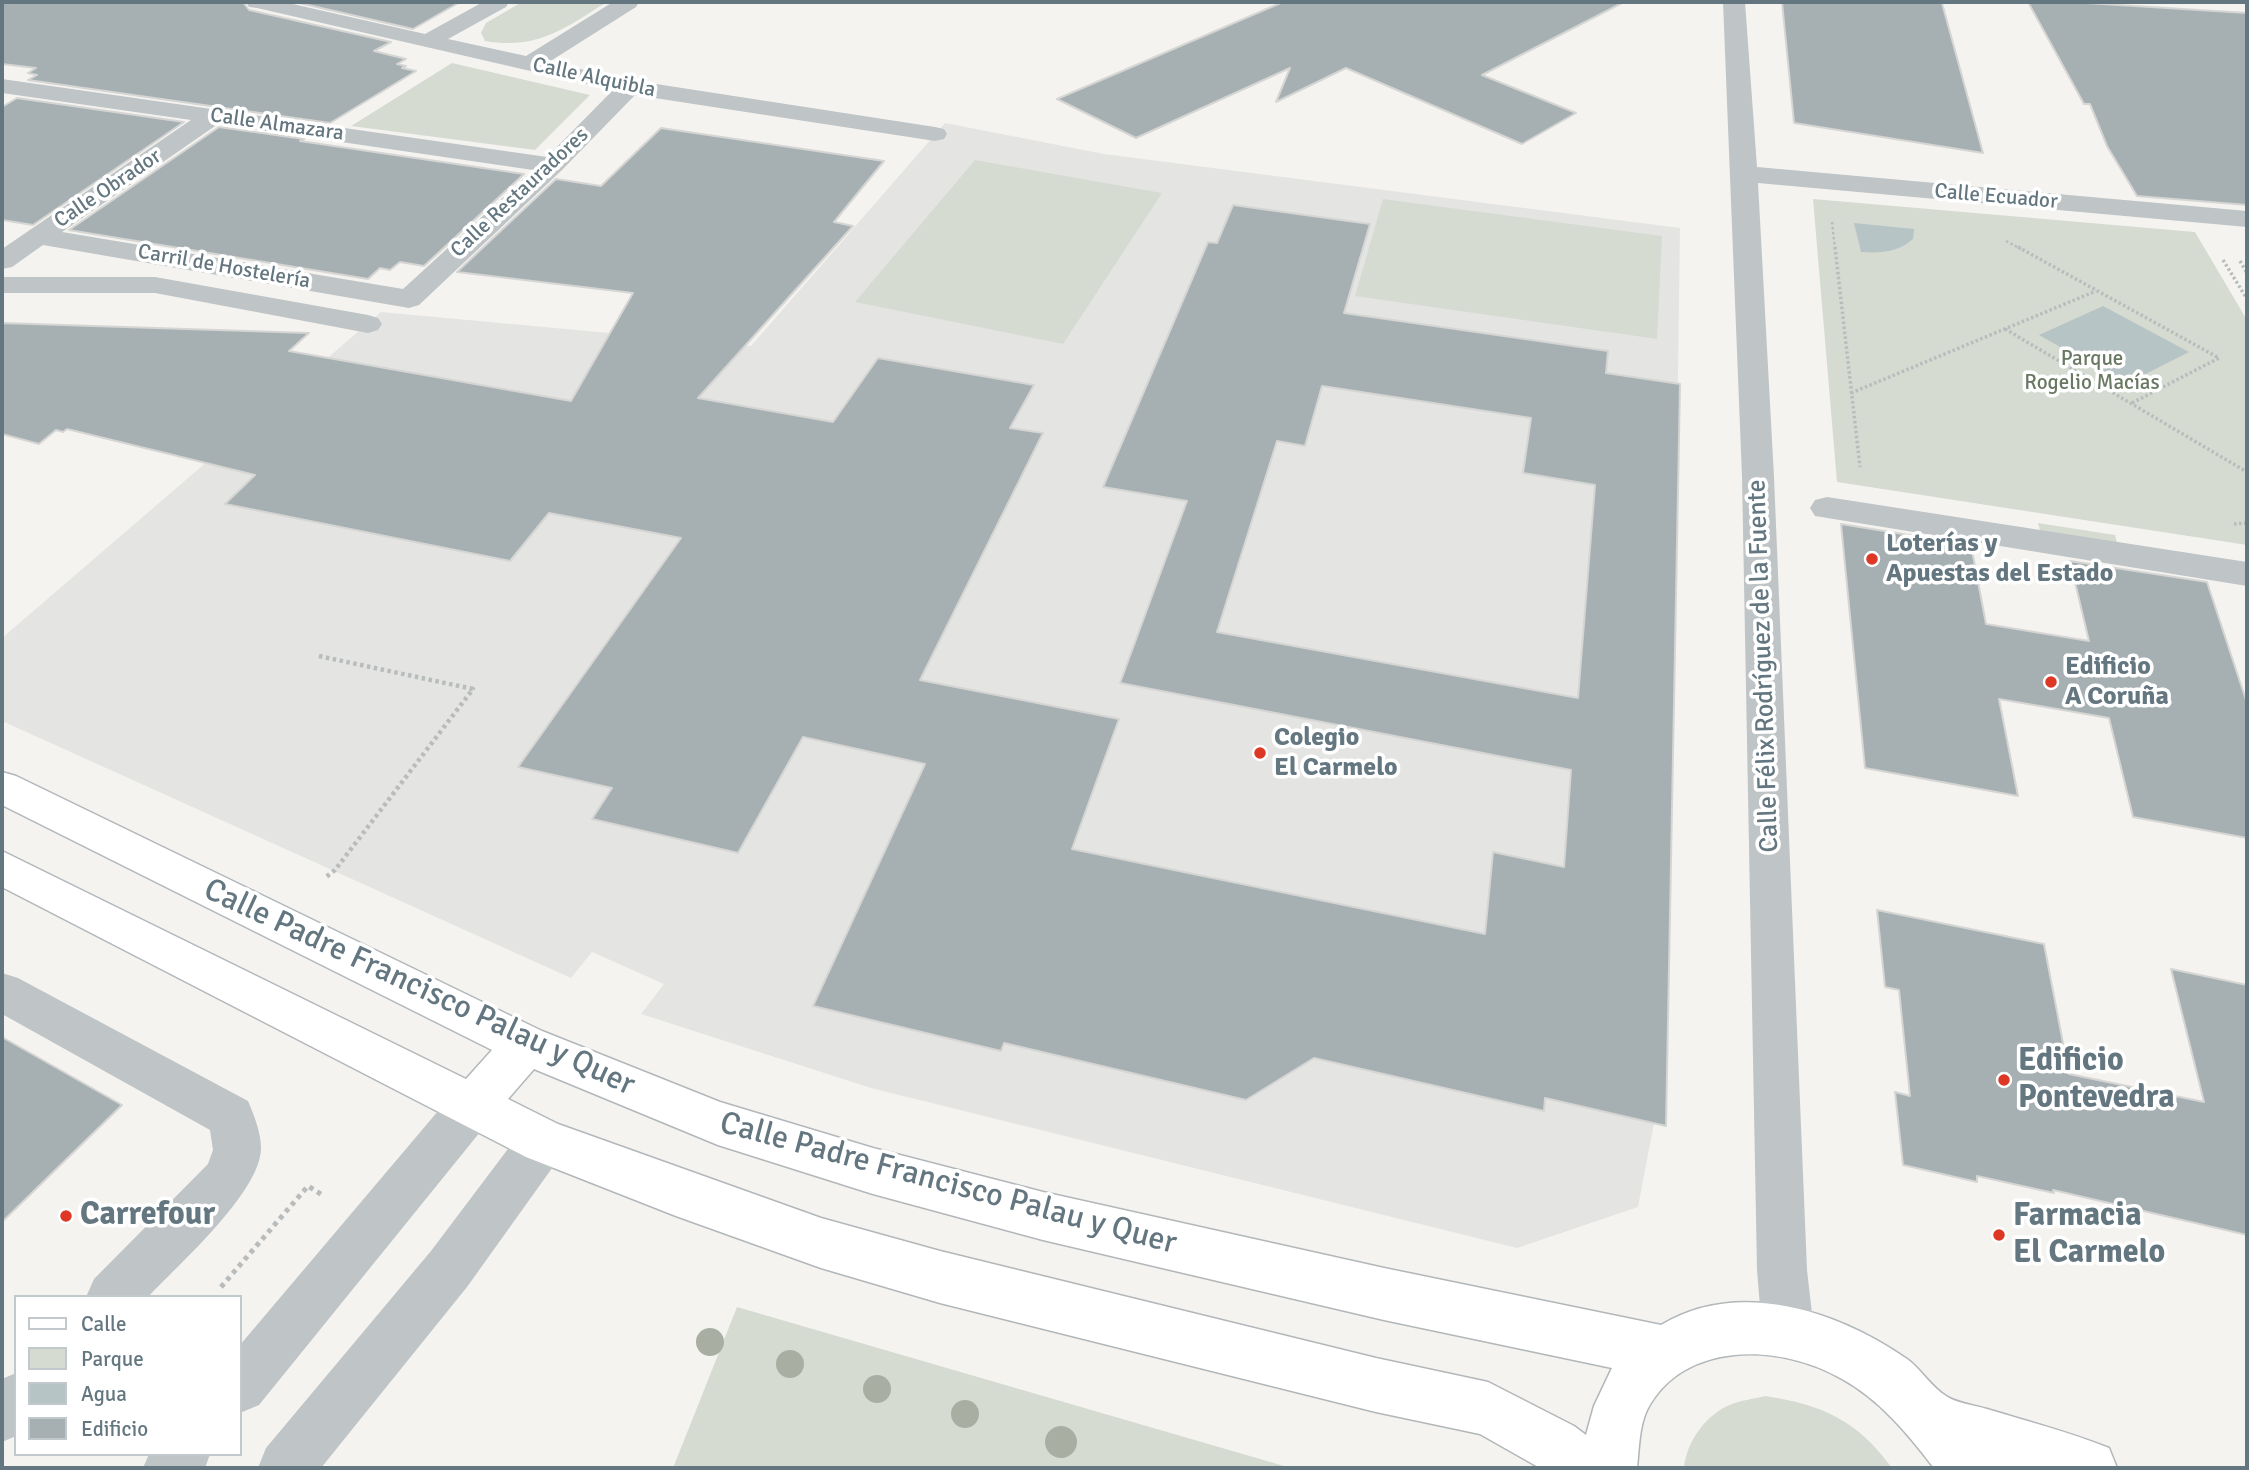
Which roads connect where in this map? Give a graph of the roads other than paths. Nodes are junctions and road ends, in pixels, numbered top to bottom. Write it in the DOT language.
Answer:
graph roads {
  1 [pos="257,2"];
  2 [pos="498,2"];
  3 [pos="628,2"];
  4 [pos="1734,2"];
  5 [pos="429,41"];
  6 [pos="528,65"];
  7 [pos="2,86"];
  8 [pos="631,87"];
  9 [pos="214,116"];
  10 [pos="935,134"];
  11 [pos="553,164"];
  12 [pos="1745,174"];
  13 [pos="2247,219"];
  14 [pos="38,236"];
  15 [pos="2,261"];
  16 [pos="2,285"];
  17 [pos="409,299"];
  18 [pos="368,324"];
  19 [pos="1827,508"];
  20 [pos="2247,574"];
  21 [pos="2,787"];
  22 [pos="2,868"];
  23 [pos="2,992"];
  24 [pos="526,1045"];
  25 [pos="472,1107"];
  26 [pos="544,1141"];
  27 [pos="114,1295"];
  28 [pos="1788,1331"];
  29 [pos="1664,1352"];
  30 [pos="242,1385"];
  31 [pos="14,1402"];
  32 [pos="2,1415"];
  33 [pos="1932,1419"];
  34 [pos="286,1468"];
  35 [pos="1582,1468"];
  36 [pos="1609,1468"];
  37 [pos="1967,1468"];
  38 [pos="2089,1468"];
  1 -- 5 [label="street, Calle Alquibla"];
  2 -- 5 [label="street"];
  3 -- 6 [label="street"];
  4 -- 12 [label="street, Calle Félix Rodríguez de la Fuente"];
  5 -- 6 [label="street, Calle Alquibla"];
  6 -- 8 [label="street, Calle Alquibla"];
  7 -- 9 [label="street, Calle Almazara"];
  8 -- 10 [label="street, Calle Alquibla"];
  8 -- 11 [label="street, Calle Restauradores"];
  9 -- 11 [label="street, Calle Almazara"];
  9 -- 14 [label="street, Calle Obrador"];
  11 -- 17 [label="street, Calle Restauradores"];
  12 -- 13 [label="street, Calle Ecuador"];
  12 -- 28 [label="street, Calle Félix Rodríguez de la Fuente"];
  14 -- 15 [label="street, Calle Obrador"];
  14 -- 17 [label="street, Carril de Hostelería"];
  16 -- 18 [label="street, Carril de Hostelería"];
  19 -- 20 [label="street"];
  21 -- 24 [label="main road, Calle Padre Francisco Palau y Quer"];
  22 -- 25 [label="main road"];
  23 -- 27 [label="street"];
  24 -- 25 [label="main road"];
  24 -- 29 [label="main road, Calle Padre Francisco Palau y Quer"];
  25 -- 26 [label="main road"];
  25 -- 30 [label="street"];
  26 -- 34 [label="street"];
  26 -- 35 [label="main road"];
  28 -- 29 [label="main road"];
  28 -- 33 [label="main road"];
  29 -- 36 [label="main road"];
  31 -- 32 [label="street"];
  33 -- 37 [label="main road"];
  33 -- 38 [label="main road"];
}
